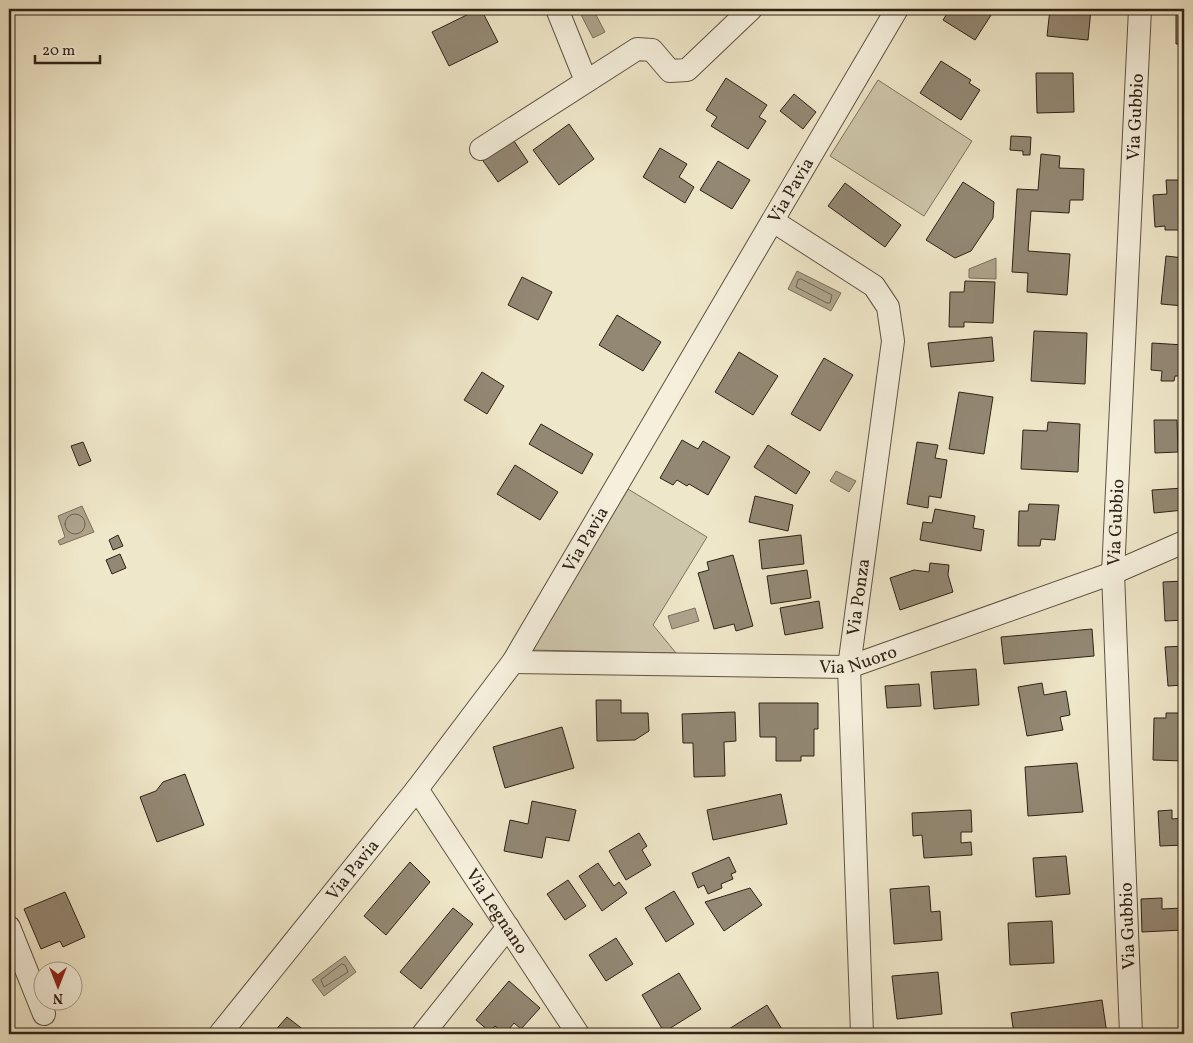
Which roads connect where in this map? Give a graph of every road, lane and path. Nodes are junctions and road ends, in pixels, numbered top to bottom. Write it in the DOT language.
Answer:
graph roads {
  1 [pos="557,9"];
  2 [pos="751,9"];
  3 [pos="1140,9"];
  4 [pos="889,12"];
  5 [pos="586,81"];
  6 [pos="481,149"];
  7 [pos="773,221"];
  8 [pos="1184,542"];
  9 [pos="1113,573"];
  10 [pos="513,662"];
  11 [pos="849,667"];
  12 [pos="417,789"];
  13 [pos="9,927"];
  14 [pos="508,927"];
  15 [pos="44,1014"];
  16 [pos="220,1034"];
  17 [pos="424,1034"];
  18 [pos="578,1034"];
  19 [pos="862,1034"];
  20 [pos="1132,1034"];
  1 -- 5 [label="street"];
  2 -- 5 [label="street"];
  3 -- 9 [label="street, Via Gubbio"];
  4 -- 7 [label="street, Via Pavia"];
  5 -- 6 [label="street"];
  7 -- 10 [label="street, Via Pavia"];
  7 -- 11 [label="street, Via Ponza"];
  8 -- 9 [label="street, Via Nuoro"];
  9 -- 11 [label="street, Via Nuoro"];
  9 -- 20 [label="street, Via Gubbio"];
  10 -- 11 [label="street, Via Nuoro"];
  10 -- 12 [label="street, Via Pavia"];
  11 -- 19 [label="street, Via Ponza"];
  12 -- 14 [label="street, Via Legnano"];
  12 -- 16 [label="street, Via Pavia"];
  13 -- 15 [label="street"];
  14 -- 17 [label="street"];
  14 -- 18 [label="street, Via Legnano"];
}
